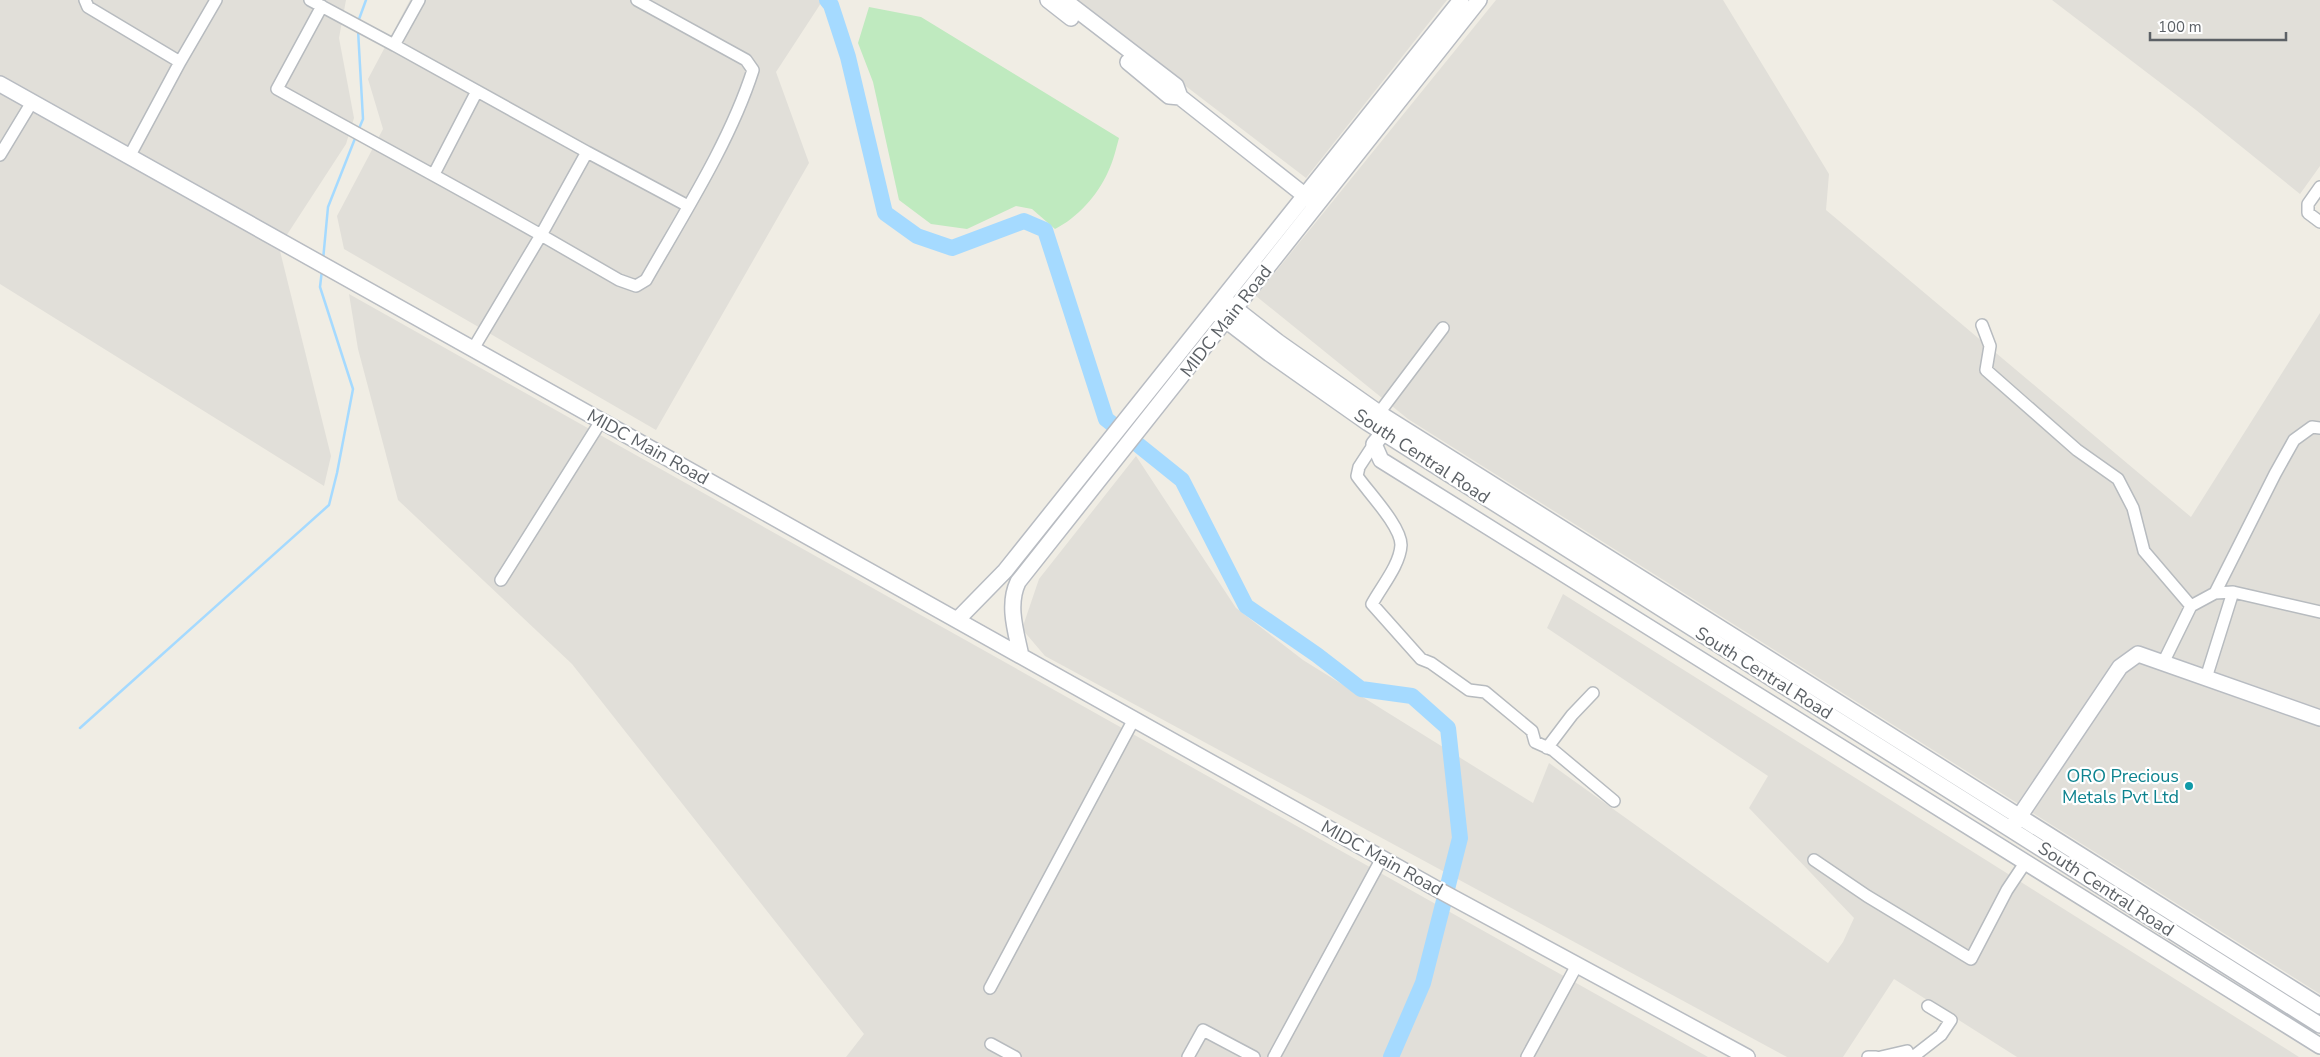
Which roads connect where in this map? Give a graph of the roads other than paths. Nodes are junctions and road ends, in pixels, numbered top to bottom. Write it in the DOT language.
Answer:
graph roads {
  1 [pos="85,0"];
  2 [pos="216,0"];
  3 [pos="310,0"];
  4 [pos="419,0"];
  5 [pos="637,0"];
  6 [pos="1048,0"];
  7 [pos="1064,0"];
  8 [pos="1461,0"];
  9 [pos="1479,0"];
  10 [pos="322,6"];
  11 [pos="394,45"];
  12 [pos="180,62"];
  13 [pos="0,84"];
  14 [pos="477,91"];
  15 [pos="1180,97"];
  16 [pos="32,102"];
  17 [pos="587,152"];
  18 [pos="0,155"];
  19 [pos="129,157"];
  20 [pos="434,174"];
  21 [pos="2320,187"];
  22 [pos="1310,200"];
  23 [pos="688,206"];
  24 [pos="2320,222"];
  25 [pos="540,235"];
  26 [pos="1219,305"];
  27 [pos="1232,315"];
  28 [pos="1982,325"];
  29 [pos="1443,328"];
  30 [pos="473,348"];
  31 [pos="1378,413"];
  32 [pos="601,421"];
  33 [pos="2320,428"];
  34 [pos="1379,439"];
  35 [pos="501,580"];
  36 [pos="2233,592"];
  37 [pos="2215,593"];
  38 [pos="2190,606"];
  39 [pos="2320,612"];
  40 [pos="957,620"];
  41 [pos="1705,627"];
  42 [pos="1020,656"];
  43 [pos="2163,663"];
  44 [pos="2206,678"];
  45 [pos="1593,693"];
  46 [pos="2320,718"];
  47 [pos="1134,719"];
  48 [pos="1547,748"];
  49 [pos="1614,801"];
  50 [pos="2016,822"];
  51 [pos="1382,858"];
  52 [pos="1814,860"];
  53 [pos="2025,863"];
  54 [pos="2067,863"];
  55 [pos="2054,881"];
  56 [pos="1577,965"];
  57 [pos="990,988"];
  58 [pos="1928,1006"];
  59 [pos="2320,1006"];
  60 [pos="2320,1025"];
  61 [pos="991,1044"];
  62 [pos="2320,1046"];
  63 [pos="1743,1056"];
  64 [pos="1015,1057"];
  65 [pos="1188,1057"];
  66 [pos="1254,1057"];
  67 [pos="1274,1057"];
  68 [pos="1527,1057"];
  69 [pos="1868,1057"];
  70 [pos="1876,1057"];
  71 [pos="1881,1057"];
  1 -- 12 [label="street"];
  2 -- 12 [label="street"];
  3 -- 10 [label="street"];
  4 -- 11 [label="street"];
  5 -- 23 [label="street"];
  6 -- 15 [label="street"];
  7 -- 15 [label="street"];
  8 -- 22 [label="street, MIDC Main Road"];
  9 -- 22 [label="street, MIDC Main Road"];
  10 -- 11 [label="street"];
  10 -- 20 [label="street"];
  11 -- 14 [label="street"];
  12 -- 19 [label="street"];
  13 -- 16 [label="street, MIDC Main Road"];
  14 -- 17 [label="street"];
  14 -- 20 [label="street"];
  15 -- 22 [label="street"];
  16 -- 18 [label="street"];
  16 -- 19 [label="street, MIDC Main Road"];
  17 -- 23 [label="street"];
  17 -- 25 [label="street"];
  19 -- 30 [label="street, MIDC Main Road"];
  20 -- 25 [label="street"];
  21 -- 24 [label="street"];
  22 -- 26 [label="street, MIDC Main Road"];
  22 -- 27 [label="street, MIDC Main Road"];
  23 -- 25 [label="street"];
  25 -- 30 [label="street"];
  26 -- 27 [label="street, South Central Road"];
  26 -- 40 [label="street, MIDC Main Road"];
  27 -- 31 [label="street, South Central Road"];
  27 -- 34 [label="street, South Central Road"];
  27 -- 42 [label="street, MIDC Main Road"];
  28 -- 38 [label="street"];
  29 -- 31 [label="street"];
  30 -- 32 [label="street, MIDC Main Road"];
  31 -- 41 [label="street, South Central Road"];
  32 -- 35 [label="street"];
  32 -- 40 [label="street, MIDC Main Road"];
  33 -- 37 [label="street"];
  34 -- 41 [label="street, South Central Road"];
  34 -- 48 [label="street"];
  34 -- 53 [label="street"];
  36 -- 37 [label="street"];
  36 -- 39 [label="street"];
  36 -- 44 [label="street"];
  37 -- 38 [label="street"];
  38 -- 43 [label="street"];
  40 -- 42 [label="street, MIDC Main Road"];
  41 -- 50 [label="street, South Central Road"];
  42 -- 47 [label="street, MIDC Main Road"];
  43 -- 44 [label="street"];
  43 -- 50 [label="street"];
  44 -- 46 [label="street"];
  45 -- 48 [label="street"];
  47 -- 51 [label="street, MIDC Main Road"];
  47 -- 57 [label="street"];
  48 -- 49 [label="street"];
  50 -- 54 [label="street, South Central Road"];
  50 -- 59 [label="street, South Central Road"];
  51 -- 56 [label="street, MIDC Main Road"];
  51 -- 67 [label="street"];
  52 -- 53 [label="street"];
  53 -- 55 [label="street"];
  54 -- 55 [label="street"];
  54 -- 60 [label="street, South Central Road"];
  55 -- 62 [label="street"];
  56 -- 63 [label="street, MIDC Main Road"];
  56 -- 68 [label="street"];
  58 -- 71 [label="street"];
  61 -- 64 [label="street"];
  65 -- 66 [label="street"];
  69 -- 70 [label="street"];
}
